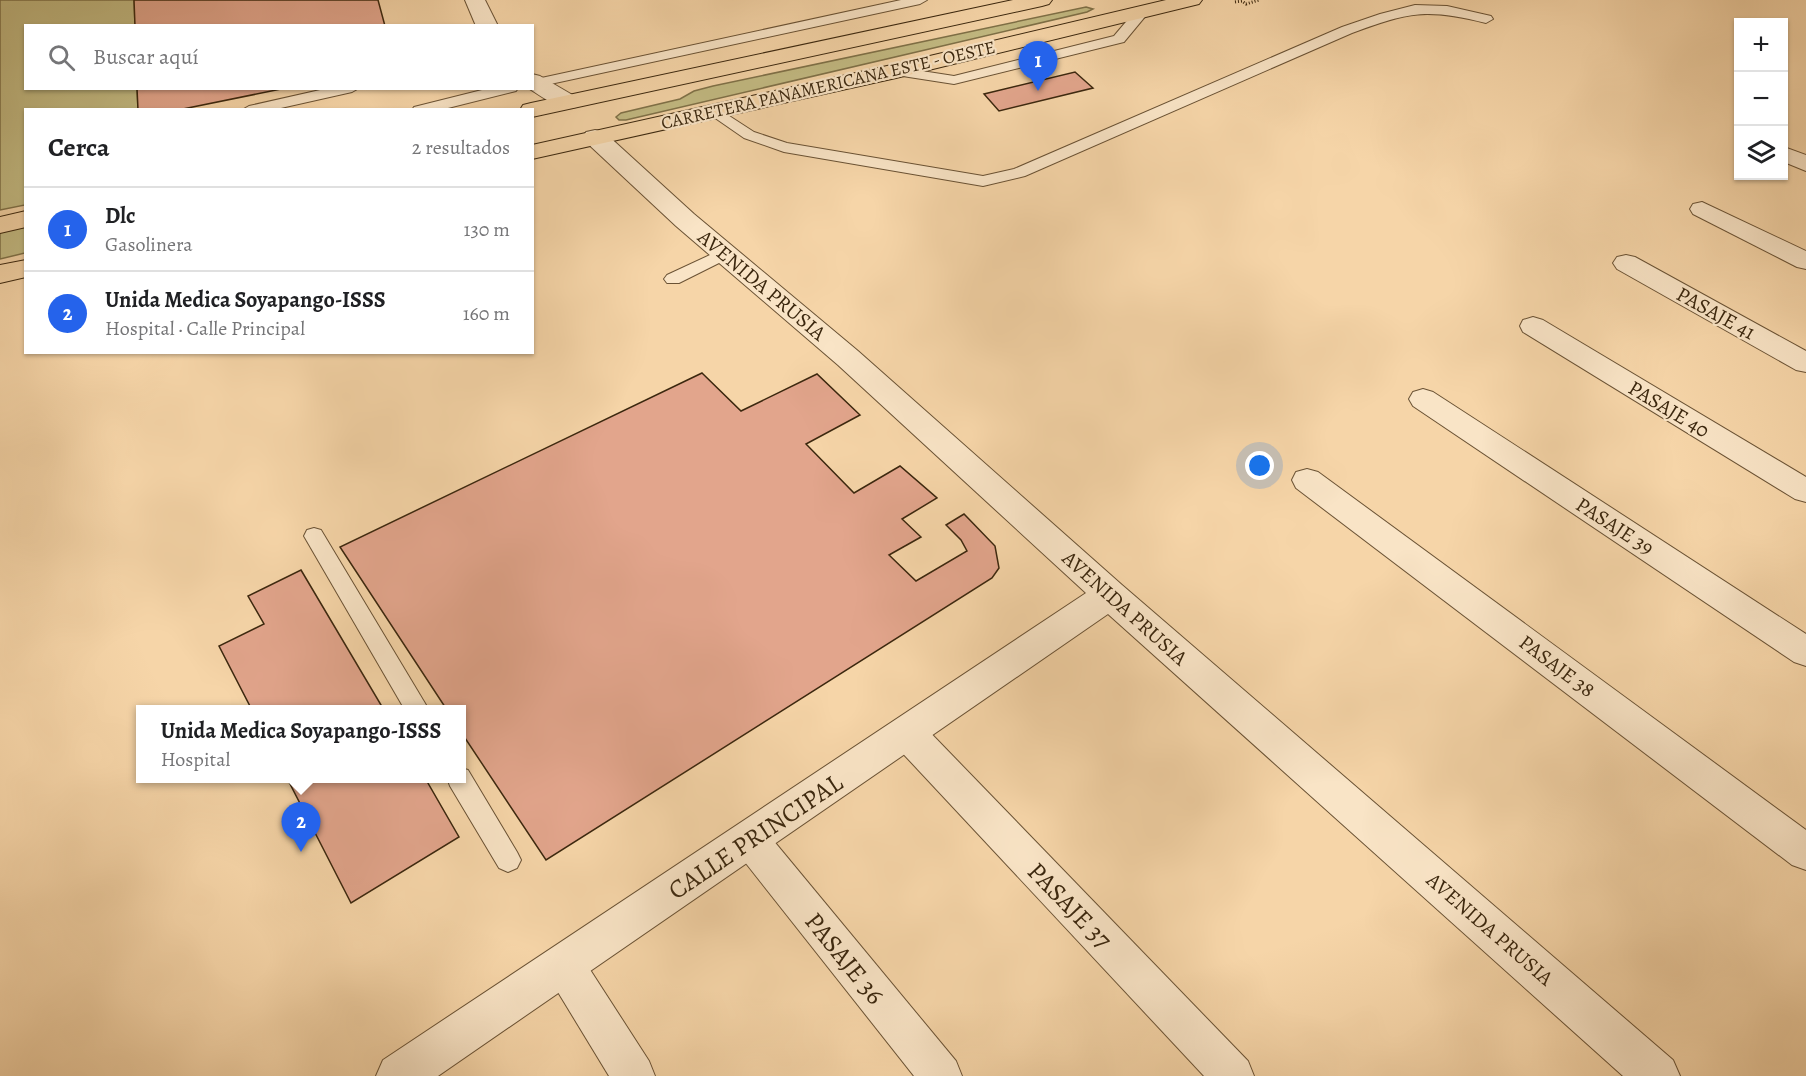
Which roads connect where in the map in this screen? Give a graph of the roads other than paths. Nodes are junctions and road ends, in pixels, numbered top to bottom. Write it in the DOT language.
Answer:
graph roads {
  1 [pos="475,0"];
  2 [pos="920,0"];
  3 [pos="1042,0"];
  4 [pos="1192,0"];
  5 [pos="854,14"];
  6 [pos="1486,20"];
  7 [pos="486,24"];
  8 [pos="837,44"];
  9 [pos="534,83"];
  10 [pos="534,84"];
  11 [pos="343,90"];
  12 [pos="503,90"];
  13 [pos="568,102"];
  14 [pos="258,108"];
  15 [pos="427,108"];
  16 [pos="534,109"];
  17 [pos="711,111"];
  18 [pos="534,132"];
  19 [pos="595,137"];
  20 [pos="534,152"];
  21 [pos="1788,156"];
  22 [pos="1806,164"];
  23 [pos="1702,209"];
  24 [pos="24,219"];
  25 [pos="0,225"];
  26 [pos="724,253"];
  27 [pos="1806,261"];
  28 [pos="1626,263"];
  29 [pos="24,268"];
  30 [pos="0,274"];
  31 [pos="673,279"];
  32 [pos="1533,326"];
  33 [pos="1806,363"];
  34 [pos="1423,399"];
  35 [pos="1307,480"];
  36 [pos="1806,491"];
  37 [pos="314,536"];
  38 [pos="1110,595"];
  39 [pos="1806,652"];
  40 [pos="415,705"];
  41 [pos="907,733"];
  42 [pos="462,783"];
  43 [pos="750,840"];
  44 [pos="1806,852"];
  45 [pos="508,860"];
  46 [pos="564,965"];
  47 [pos="399,1076"];
  48 [pos="634,1076"];
  49 [pos="941,1076"];
  50 [pos="1233,1076"];
  51 [pos="1657,1076"];
  1 -- 7 [label="street"];
  2 -- 5 [label="lane"];
  3 -- 8 [label="highway, CARRETERA PANAMERICANA ESTE - OESTE"];
  4 -- 17 [label="highway, CARRETERA PANAMERICANA ESTE - OESTE"];
  5 -- 8 [label="lane"];
  5 -- 9 [label="lane"];
  6 -- 17 [label="lane"];
  8 -- 13 [label="highway, CARRETERA PANAMERICANA ESTE - OESTE"];
  8 -- 19 [label="highway"];
  10 -- 13 [label="street"];
  11 -- 14 [label="lane"];
  12 -- 15 [label="lane"];
  13 -- 16 [label="highway, CARRETERA PANAMERICANA ESTE - OESTE"];
  13 -- 18 [label="highway"];
  17 -- 19 [label="highway, CARRETERA PANAMERICANA ESTE - OESTE"];
  19 -- 20 [label="highway, CARRETERA PANAMERICANA ESTE - OESTE"];
  19 -- 26 [label="street, AVENIDA PRUSIA"];
  21 -- 22 [label="street"];
  23 -- 27 [label="street"];
  24 -- 25 [label="highway"];
  26 -- 31 [label="lane"];
  26 -- 38 [label="street, AVENIDA PRUSIA"];
  28 -- 33 [label="street, PASAJE 41"];
  29 -- 30 [label="highway"];
  32 -- 36 [label="street, PASAJE 40"];
  34 -- 39 [label="street, PASAJE 39"];
  35 -- 44 [label="street, PASAJE 38"];
  37 -- 40 [label="lane"];
  38 -- 41 [label="street, CALLE PRINCIPAL"];
  38 -- 51 [label="street, AVENIDA PRUSIA"];
  41 -- 43 [label="street, CALLE PRINCIPAL"];
  41 -- 50 [label="street, PASAJE 37"];
  42 -- 45 [label="lane"];
  43 -- 46 [label="street, CALLE PRINCIPAL"];
  43 -- 49 [label="street, PASAJE 36"];
  46 -- 47 [label="street, CALLE PRINCIPAL"];
  46 -- 48 [label="street"];
}
